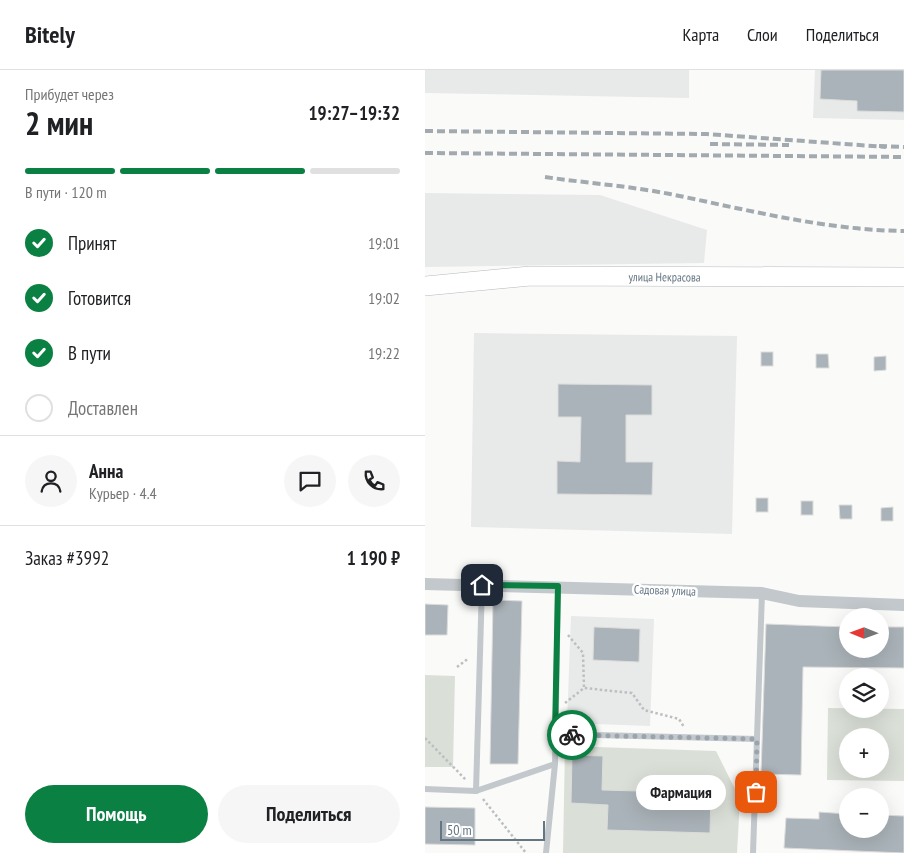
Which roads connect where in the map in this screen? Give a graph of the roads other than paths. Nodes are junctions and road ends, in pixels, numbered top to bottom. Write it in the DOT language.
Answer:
graph roads {
  1 [pos="904,277"];
  2 [pos="425,286"];
  3 [pos="425,584"];
  4 [pos="482,585"];
  5 [pos="558,586"];
  6 [pos="762,593"];
  7 [pos="904,606"];
  8 [pos="555,734"];
  9 [pos="757,739"];
  10 [pos="555,764"];
  11 [pos="425,789"];
  12 [pos="476,791"];
  13 [pos="546,853"];
  14 [pos="753,853"];
  1 -- 2 [label="street, улица Некрасова"];
  3 -- 4 [label="street, Садовая улица"];
  4 -- 5 [label="street, Садовая улица"];
  4 -- 12 [label="lane"];
  5 -- 6 [label="street, Садовая улица"];
  5 -- 8 [label="lane"];
  6 -- 7 [label="street, Садовая улица"];
  6 -- 9 [label="lane"];
  8 -- 9 [label="lane"];
  8 -- 10 [label="lane"];
  9 -- 14 [label="lane"];
  10 -- 12 [label="lane"];
  10 -- 13 [label="lane"];
  11 -- 12 [label="lane"];
}
